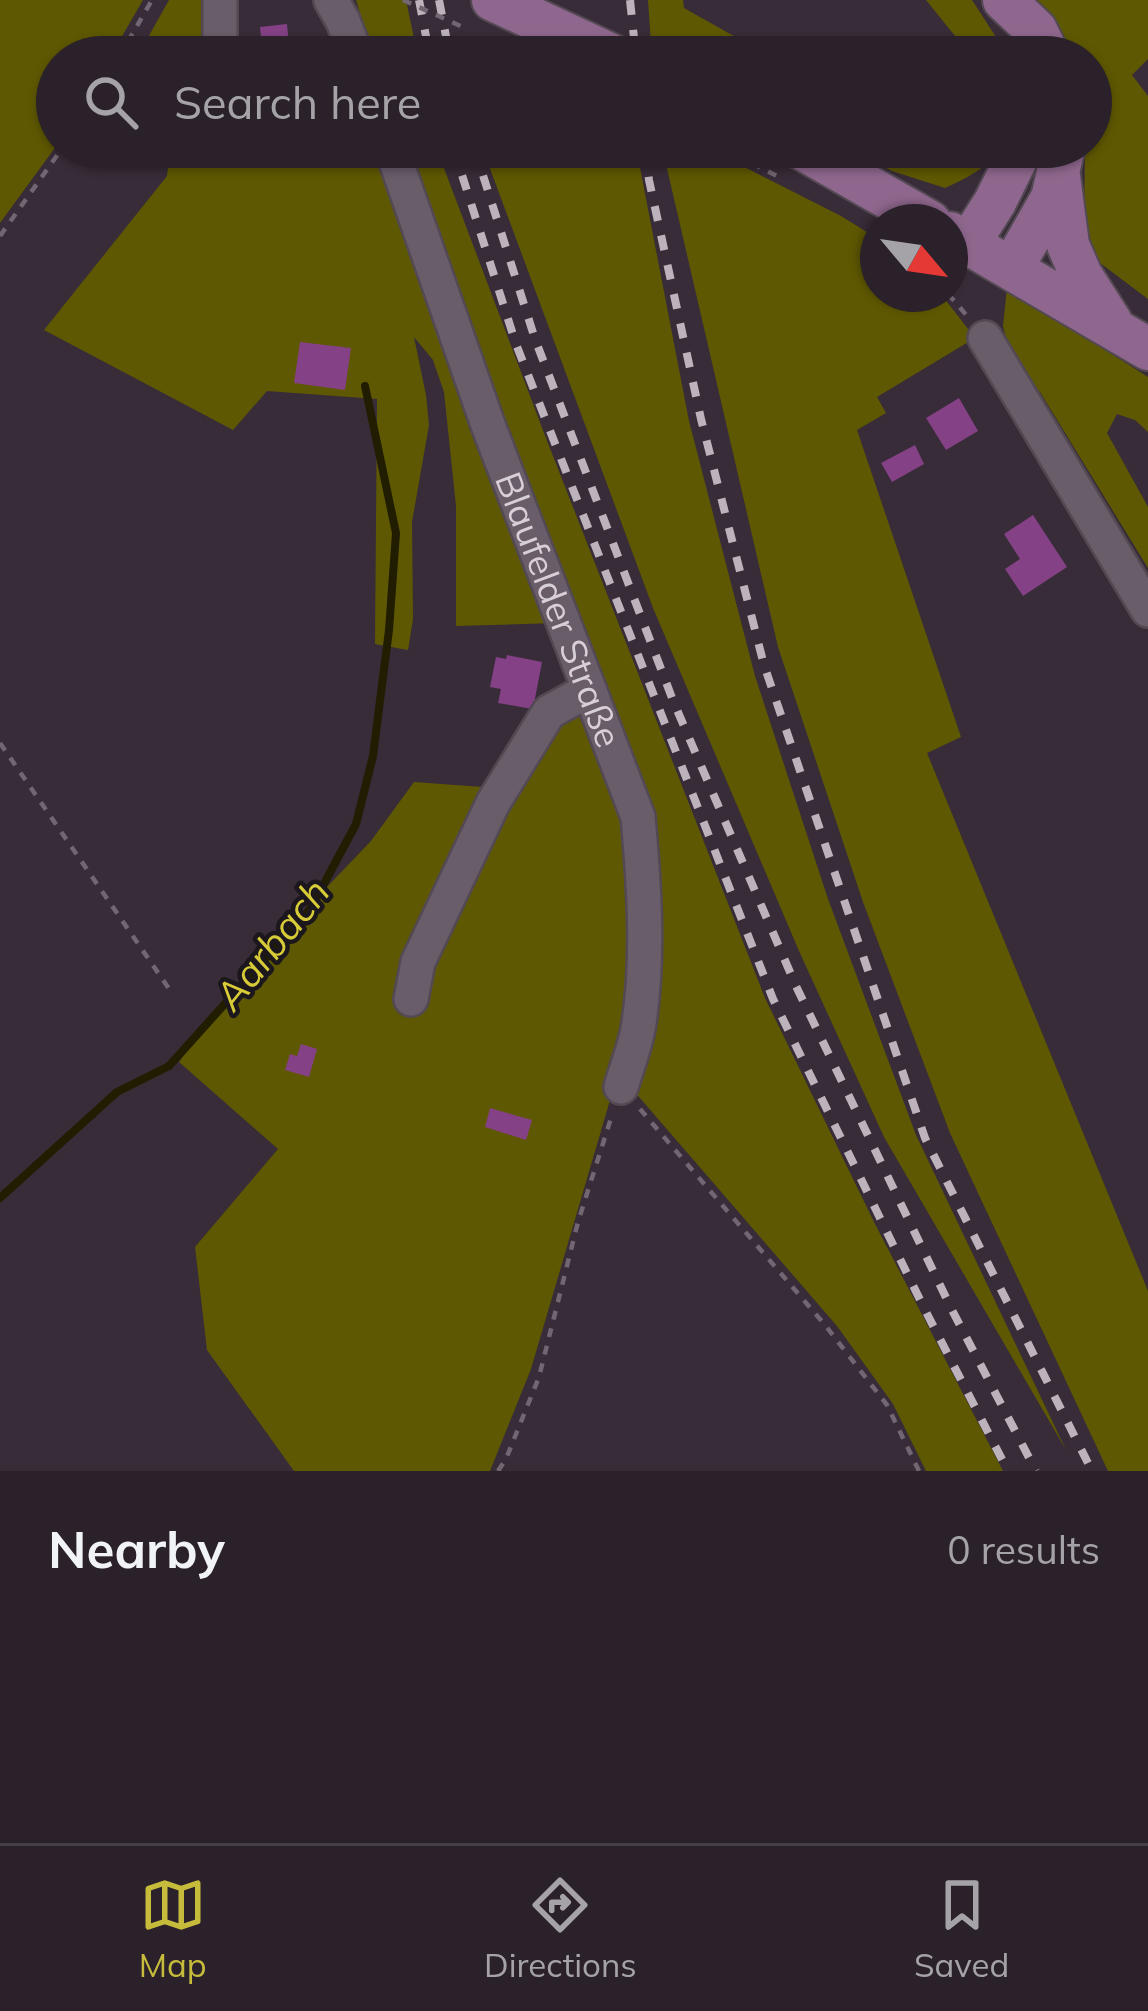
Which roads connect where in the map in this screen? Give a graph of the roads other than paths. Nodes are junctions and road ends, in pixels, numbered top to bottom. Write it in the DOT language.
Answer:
graph roads {
  1 [pos="220,0"];
  2 [pos="331,0"];
  3 [pos="1006,1"];
  4 [pos="479,14"];
  5 [pos="220,36"];
  6 [pos="349,36"];
  7 [pos="549,36"];
  8 [pos="1018,36"];
  9 [pos="1039,36"];
  10 [pos="398,168"];
  11 [pos="836,168"];
  12 [pos="1012,168"];
  13 [pos="1060,168"];
  14 [pos="1062,168"];
  15 [pos="899,204"];
  16 [pos="968,229"];
  17 [pos="968,243"];
  18 [pos="1012,268"];
  19 [pos="985,338"];
  20 [pos="1132,339"];
  21 [pos="1148,610"];
  22 [pos="589,690"];
  23 [pos="411,999"];
  24 [pos="621,1087"];
  1 -- 5 [label="lane"];
  2 -- 6 [label="lane"];
  3 -- 8 [label="main road"];
  3 -- 9 [label="main road"];
  4 -- 7 [label="main road"];
  10 -- 22 [label="lane, Blaufelder Straße"];
  11 -- 15 [label="main road"];
  12 -- 16 [label="main road"];
  13 -- 18 [label="main road"];
  14 -- 20 [label="main road"];
  17 -- 18 [label="main road"];
  18 -- 20 [label="main road"];
  19 -- 21 [label="lane"];
  22 -- 23 [label="lane"];
  22 -- 24 [label="lane, Blaufelder Straße"];
}
